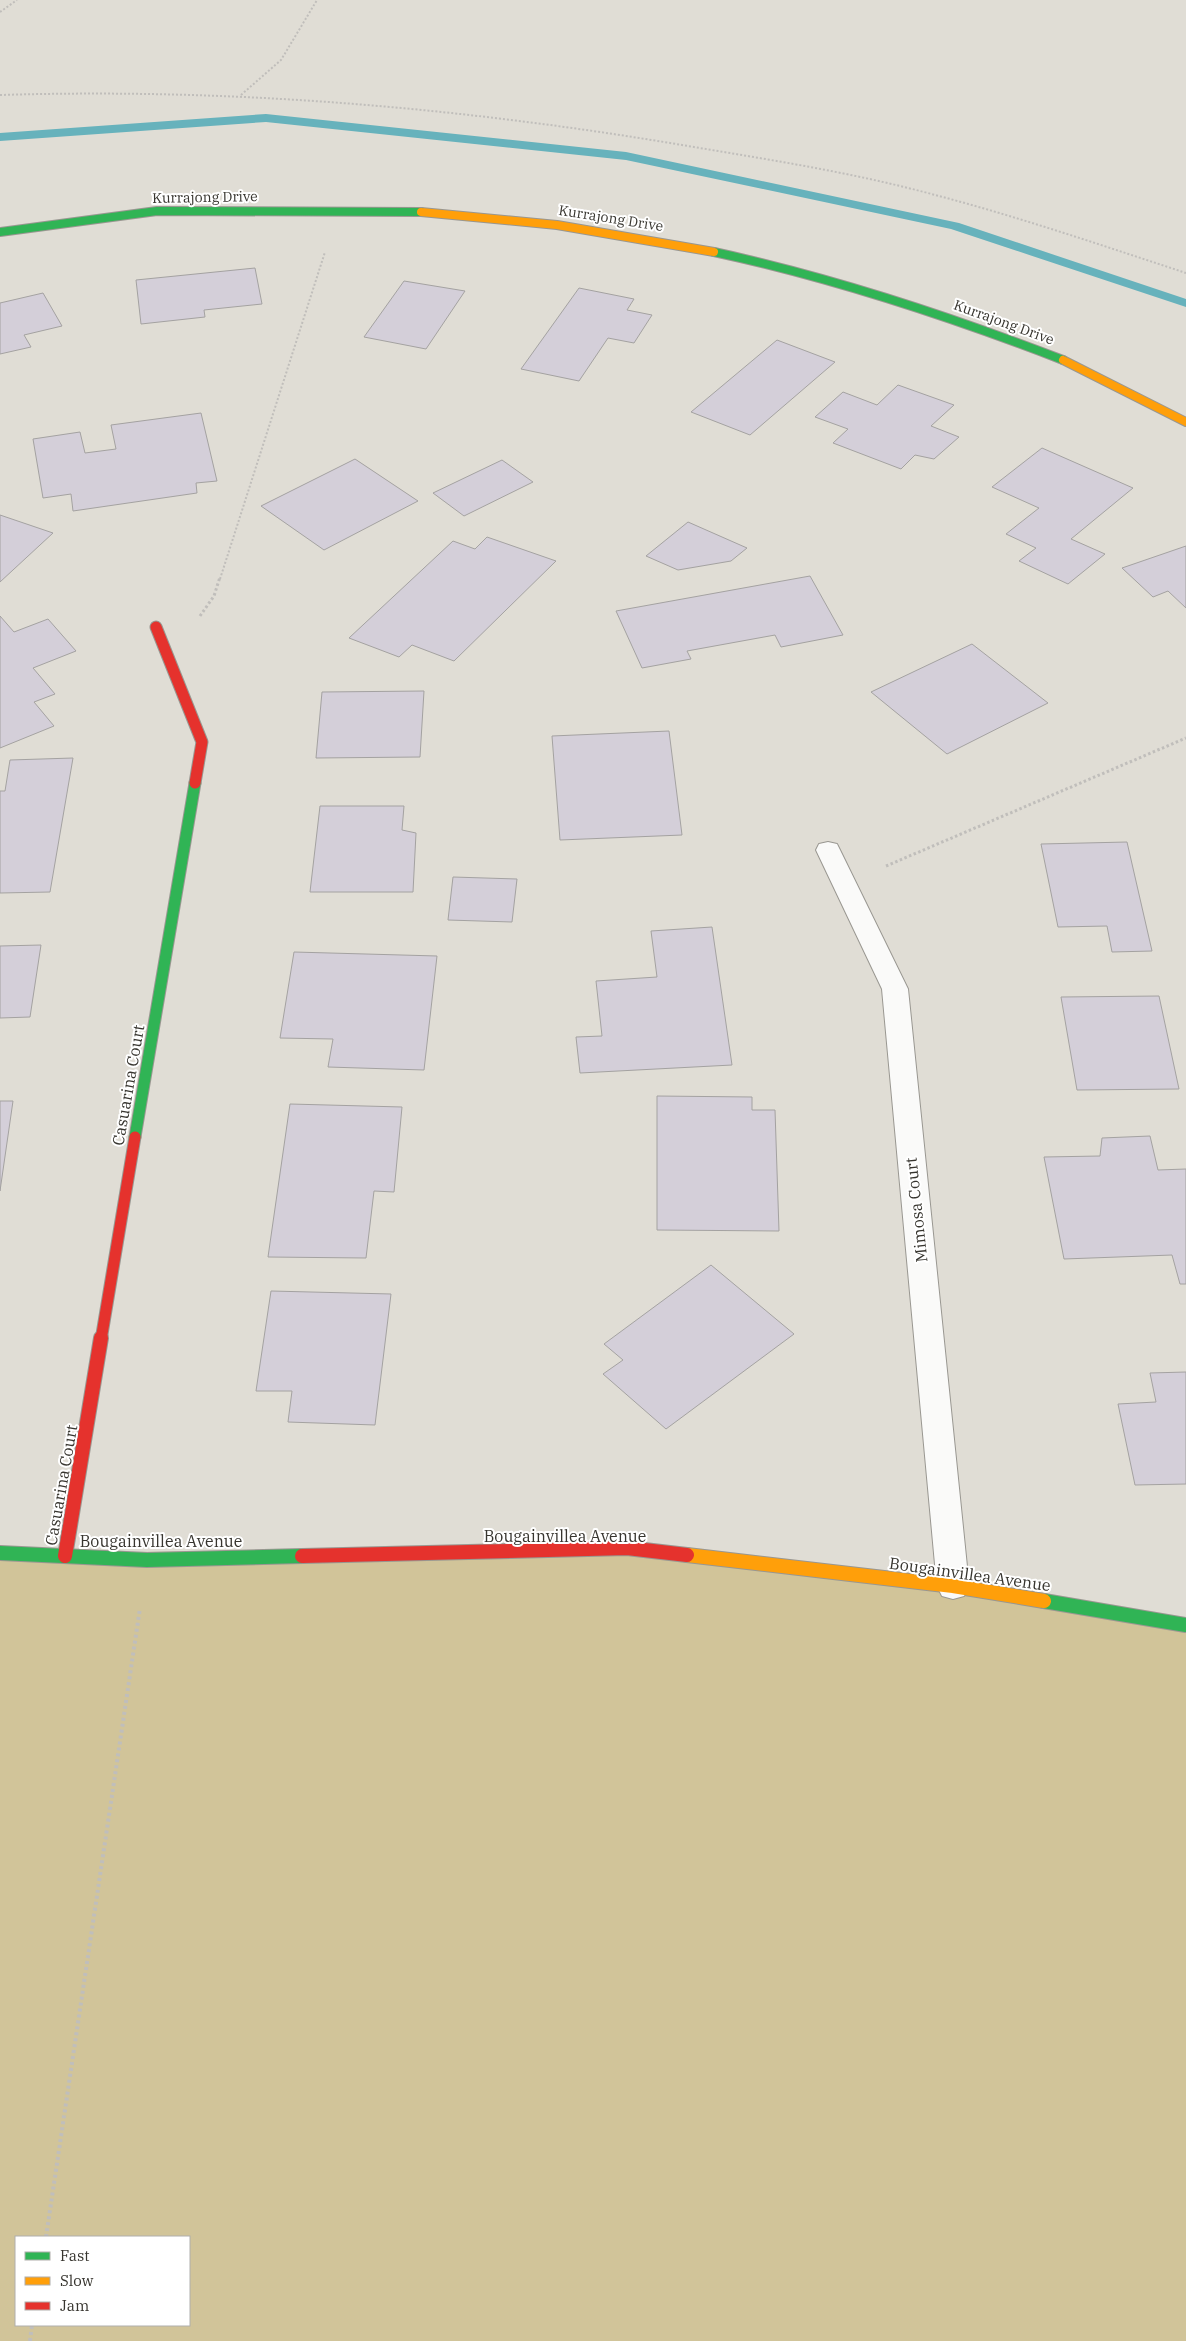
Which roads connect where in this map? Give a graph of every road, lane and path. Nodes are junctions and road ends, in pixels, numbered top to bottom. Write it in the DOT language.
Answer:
graph roads {
  1 [pos="16,0"];
  2 [pos="317,0"];
  3 [pos="0,12"];
  4 [pos="0,95"];
  5 [pos="241,95"];
  6 [pos="338,211"];
  7 [pos="0,232"];
  8 [pos="1186,273"];
  9 [pos="1186,422"];
  10 [pos="156,627"];
  11 [pos="170,660"];
  12 [pos="1186,738"];
  13 [pos="828,850"];
  14 [pos="844,884"];
  15 [pos="0,1553"];
  16 [pos="65,1556"];
  17 [pos="147,1560"];
  18 [pos="953,1586"];
  19 [pos="1186,1625"];
  20 [pos="46,2236"];
  21 [pos="32,2326"];
  22 [pos="30,2341"];
  1 -- 3 [label="path"];
  2 -- 5 [label="path"];
  4 -- 5 [label="path"];
  5 -- 8 [label="path"];
  6 -- 7 [label="street, Kurrajong Drive"];
  6 -- 9 [label="street, Kurrajong Drive"];
  6 -- 11 [label="path"];
  10 -- 11 [label="street, Casuarina Court"];
  11 -- 16 [label="street, Casuarina Court"];
  12 -- 14 [label="path"];
  13 -- 14 [label="street, Mimosa Court"];
  14 -- 18 [label="street, Mimosa Court"];
  15 -- 16 [label="street, Bougainvillea Avenue"];
  16 -- 17 [label="street, Bougainvillea Avenue"];
  17 -- 18 [label="street, Bougainvillea Avenue"];
  17 -- 20 [label="path"];
  18 -- 19 [label="street, Bougainvillea Avenue"];
  21 -- 22 [label="path"];
}
